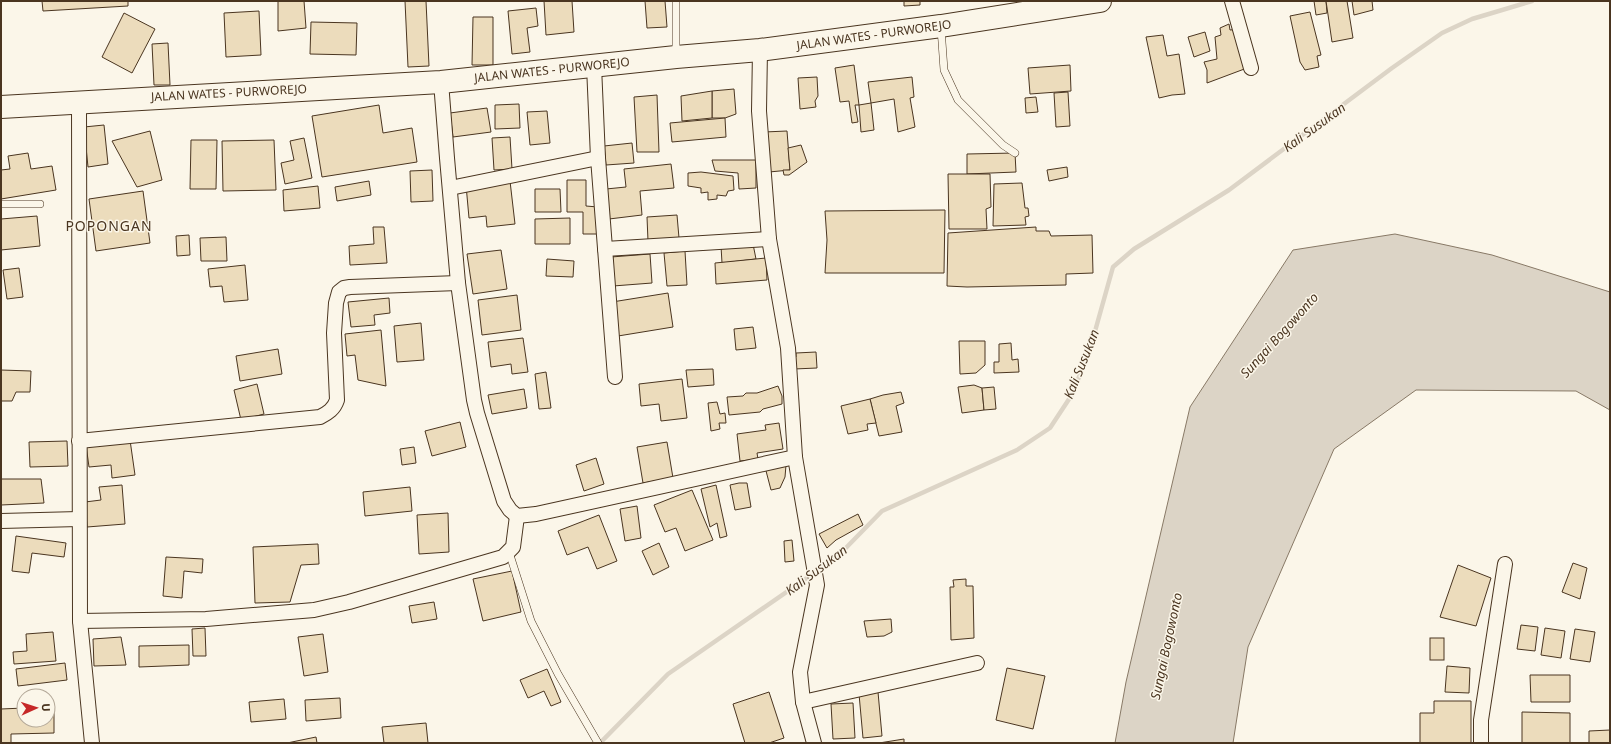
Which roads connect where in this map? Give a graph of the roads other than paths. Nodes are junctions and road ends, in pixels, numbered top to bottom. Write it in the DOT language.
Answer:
graph roads {
  1 [pos="676,1"];
  2 [pos="1100,1"];
  3 [pos="1232,1"];
  4 [pos="941,26"];
  5 [pos="760,50"];
  6 [pos="676,57"];
  7 [pos="594,66"];
  8 [pos="1251,68"];
  9 [pos="441,82"];
  10 [pos="79,102"];
  11 [pos="1,107"];
  12 [pos="1015,153"];
  13 [pos="598,158"];
  14 [pos="450,188"];
  15 [pos="1,204"];
  16 [pos="40,204"];
  17 [pos="770,239"];
  18 [pos="605,249"];
  19 [pos="458,283"];
  20 [pos="615,377"];
  21 [pos="79,441"];
  22 [pos="795,457"];
  23 [pos="517,516"];
  24 [pos="79,518"];
  25 [pos="1,521"];
  26 [pos="509,552"];
  27 [pos="1505,564"];
  28 [pos="80,621"];
  29 [pos="977,663"];
  30 [pos="803,702"];
  31 [pos="596,740"];
  32 [pos="92,743"];
  33 [pos="814,743"];
  34 [pos="1481,743"];
  1 -- 6 [label="lane"];
  2 -- 4 [label="highway, JALAN WATES - PURWOREJO"];
  3 -- 8 [label="street"];
  4 -- 5 [label="highway, JALAN WATES - PURWOREJO"];
  4 -- 12 [label="lane"];
  5 -- 6 [label="highway, JALAN WATES - PURWOREJO"];
  5 -- 17 [label="street"];
  6 -- 7 [label="highway, JALAN WATES - PURWOREJO"];
  7 -- 9 [label="highway, JALAN WATES - PURWOREJO"];
  7 -- 13 [label="street"];
  9 -- 10 [label="highway, JALAN WATES - PURWOREJO"];
  9 -- 14 [label="street"];
  10 -- 11 [label="highway, JALAN WATES - PURWOREJO"];
  10 -- 21 [label="street"];
  13 -- 14 [label="street"];
  13 -- 18 [label="street"];
  14 -- 19 [label="street"];
  15 -- 16 [label="lane"];
  17 -- 18 [label="street"];
  17 -- 22 [label="street"];
  18 -- 20 [label="street"];
  19 -- 21 [label="street"];
  19 -- 23 [label="street"];
  21 -- 24 [label="street"];
  22 -- 23 [label="street"];
  22 -- 30 [label="street"];
  23 -- 26 [label="street"];
  24 -- 25 [label="street"];
  24 -- 28 [label="street"];
  26 -- 28 [label="street"];
  26 -- 31 [label="lane"];
  27 -- 34 [label="street"];
  28 -- 32 [label="street"];
  29 -- 30 [label="street"];
  30 -- 33 [label="street"];
}
